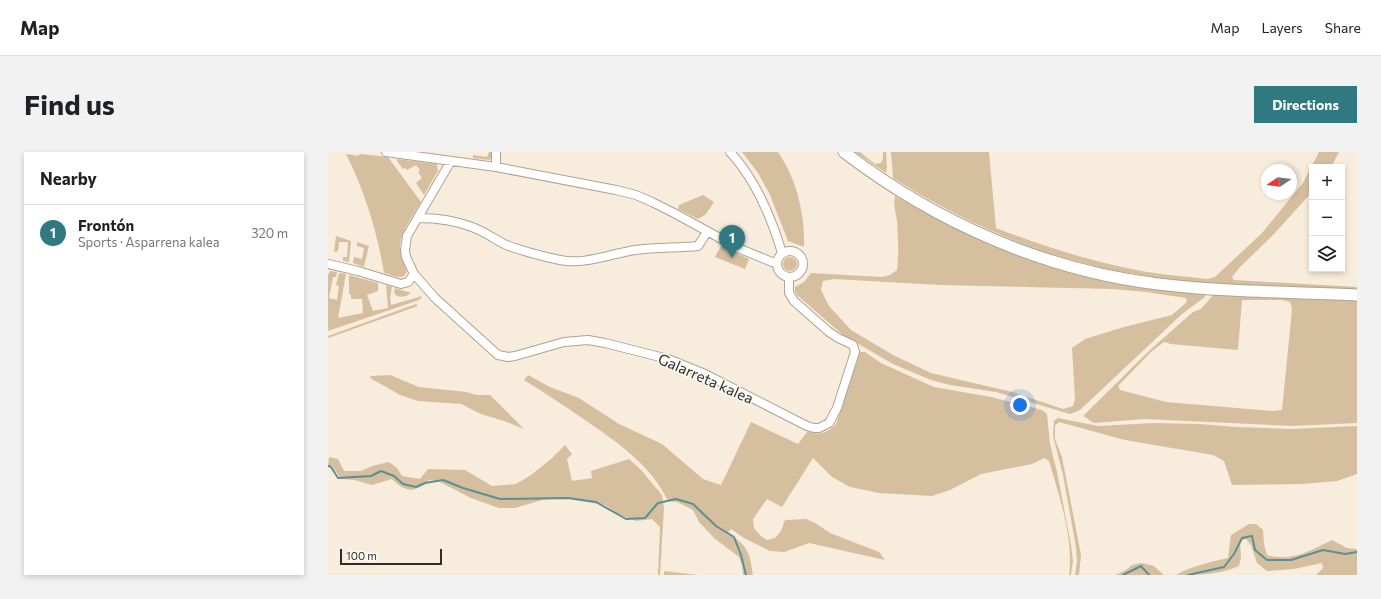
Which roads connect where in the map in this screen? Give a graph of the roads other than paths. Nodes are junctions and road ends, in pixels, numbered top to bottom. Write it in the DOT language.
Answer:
graph roads {
  1 [pos="386,152"];
  2 [pos="496,152"];
  3 [pos="730,152"];
  4 [pos="844,152"];
  5 [pos="451,161"];
  6 [pos="496,167"];
  7 [pos="418,218"];
  8 [pos="707,232"];
  9 [pos="782,253"];
  10 [pos="777,262"];
  11 [pos="328,264"];
  12 [pos="414,274"];
  13 [pos="789,277"];
  14 [pos="1357,295"];
  1 -- 5 [label="street"];
  2 -- 6 [label="street"];
  3 -- 9 [label="street"];
  4 -- 14 [label="main road"];
  5 -- 6 [label="street"];
  5 -- 7 [label="street, Galarreta kalea"];
  6 -- 8 [label="street"];
  7 -- 8 [label="street"];
  7 -- 12 [label="street, Galarreta kalea"];
  8 -- 10 [label="street"];
  9 -- 10 [label="street"];
  9 -- 13 [label="street"];
  10 -- 13 [label="street"];
  11 -- 12 [label="street"];
  12 -- 13 [label="street, Galarreta kalea"];
}
